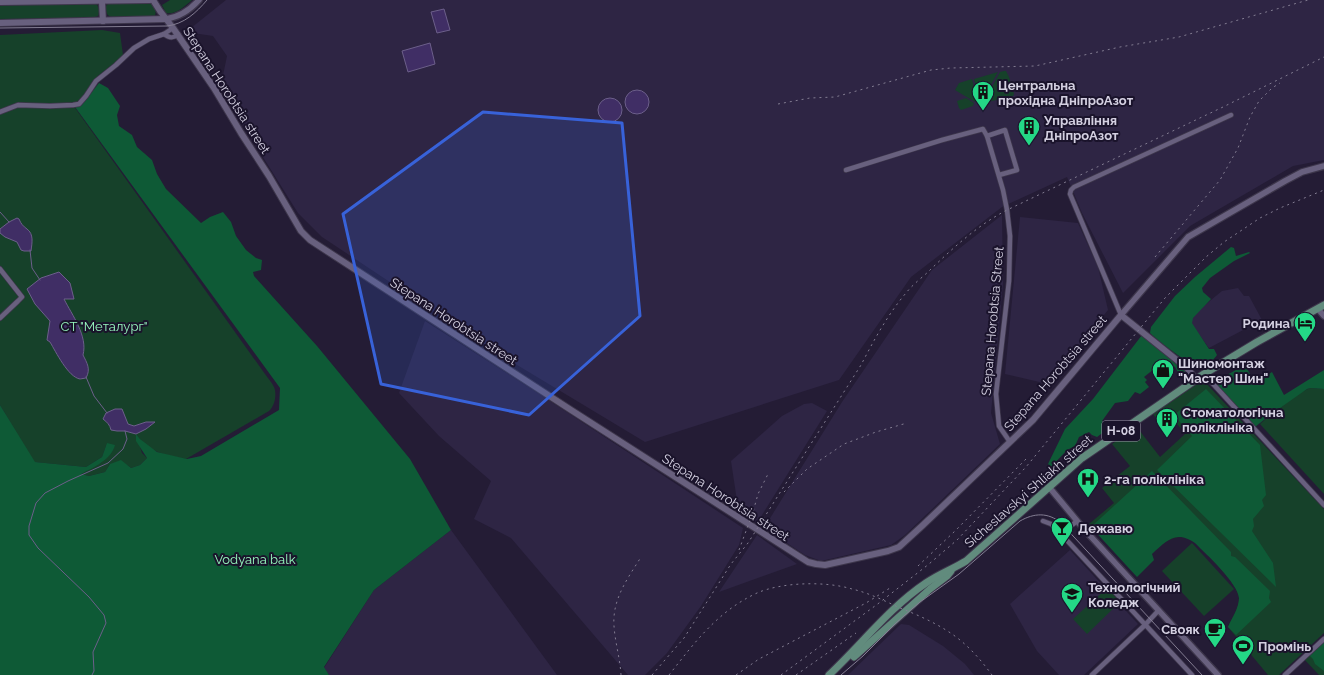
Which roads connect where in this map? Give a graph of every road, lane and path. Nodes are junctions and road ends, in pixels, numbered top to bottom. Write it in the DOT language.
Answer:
graph roads {
  1 [pos="152,0"];
  2 [pos="199,0"];
  3 [pos="0,2"];
  4 [pos="102,2"];
  5 [pos="166,19"];
  6 [pos="103,21"];
  7 [pos="0,23"];
  8 [pos="173,28"];
  9 [pos="164,34"];
  10 [pos="178,34"];
  11 [pos="0,112"];
  12 [pos="1231,115"];
  13 [pos="987,136"];
  14 [pos="1324,166"];
  15 [pos="846,170"];
  16 [pos="999,175"];
  17 [pos="0,269"];
  18 [pos="1321,307"];
  19 [pos="1121,315"];
  20 [pos="1324,316"];
  21 [pos="0,318"];
  22 [pos="1204,374"];
  23 [pos="1196,380"];
  24 [pos="1010,442"];
  25 [pos="1049,487"];
  26 [pos="1324,505"];
  27 [pos="1076,520"];
  28 [pos="1043,521"];
  29 [pos="1061,534"];
  30 [pos="1158,611"];
  31 [pos="1145,625"];
  32 [pos="1324,639"];
  33 [pos="831,675"];
  34 [pos="1092,675"];
  35 [pos="1192,675"];
  36 [pos="1218,675"];
  37 [pos="1285,675"];
  1 -- 4 [label="main road"];
  1 -- 5 [label="main road, Stepana Horobtsia street"];
  2 -- 5 [label="street"];
  3 -- 4 [label="main road"];
  4 -- 6 [label="main road"];
  5 -- 6 [label="main road"];
  5 -- 8 [label="main road, Stepana Horobtsia street"];
  6 -- 7 [label="main road"];
  8 -- 9 [label="street"];
  8 -- 10 [label="main road, Stepana Horobtsia street"];
  9 -- 10 [label="street"];
  9 -- 11 [label="street"];
  10 -- 24 [label="main road, Stepana Horobtsia street"];
  12 -- 19 [label="street"];
  13 -- 15 [label="street"];
  13 -- 16 [label="street, Stepana Horobtsia Street"];
  13 -- 16 [label="street"];
  14 -- 19 [label="street, Stepana Horobtsia street"];
  16 -- 24 [label="street, Stepana Horobtsia Street"];
  17 -- 21 [label="street"];
  18 -- 20 [label="street"];
  18 -- 22 [label="main road, Sicheslavskyi Shliakh street / Н-08"];
  19 -- 23 [label="main road"];
  19 -- 24 [label="main road, Stepana Horobtsia street"];
  22 -- 23 [label="main road, Sicheslavskyi Shliakh street / Н-08"];
  22 -- 26 [label="street"];
  23 -- 25 [label="main road, Sicheslavskyi Shliakh street / Н-08"];
  25 -- 27 [label="street"];
  25 -- 33 [label="main road, Sicheslavskyi Shliakh street / Н-08"];
  27 -- 29 [label="street"];
  27 -- 30 [label="street"];
  28 -- 29 [label="street"];
  29 -- 31 [label="street"];
  30 -- 31 [label="street"];
  30 -- 36 [label="street"];
  31 -- 34 [label="street"];
  31 -- 35 [label="street"];
  32 -- 37 [label="street"];
}
